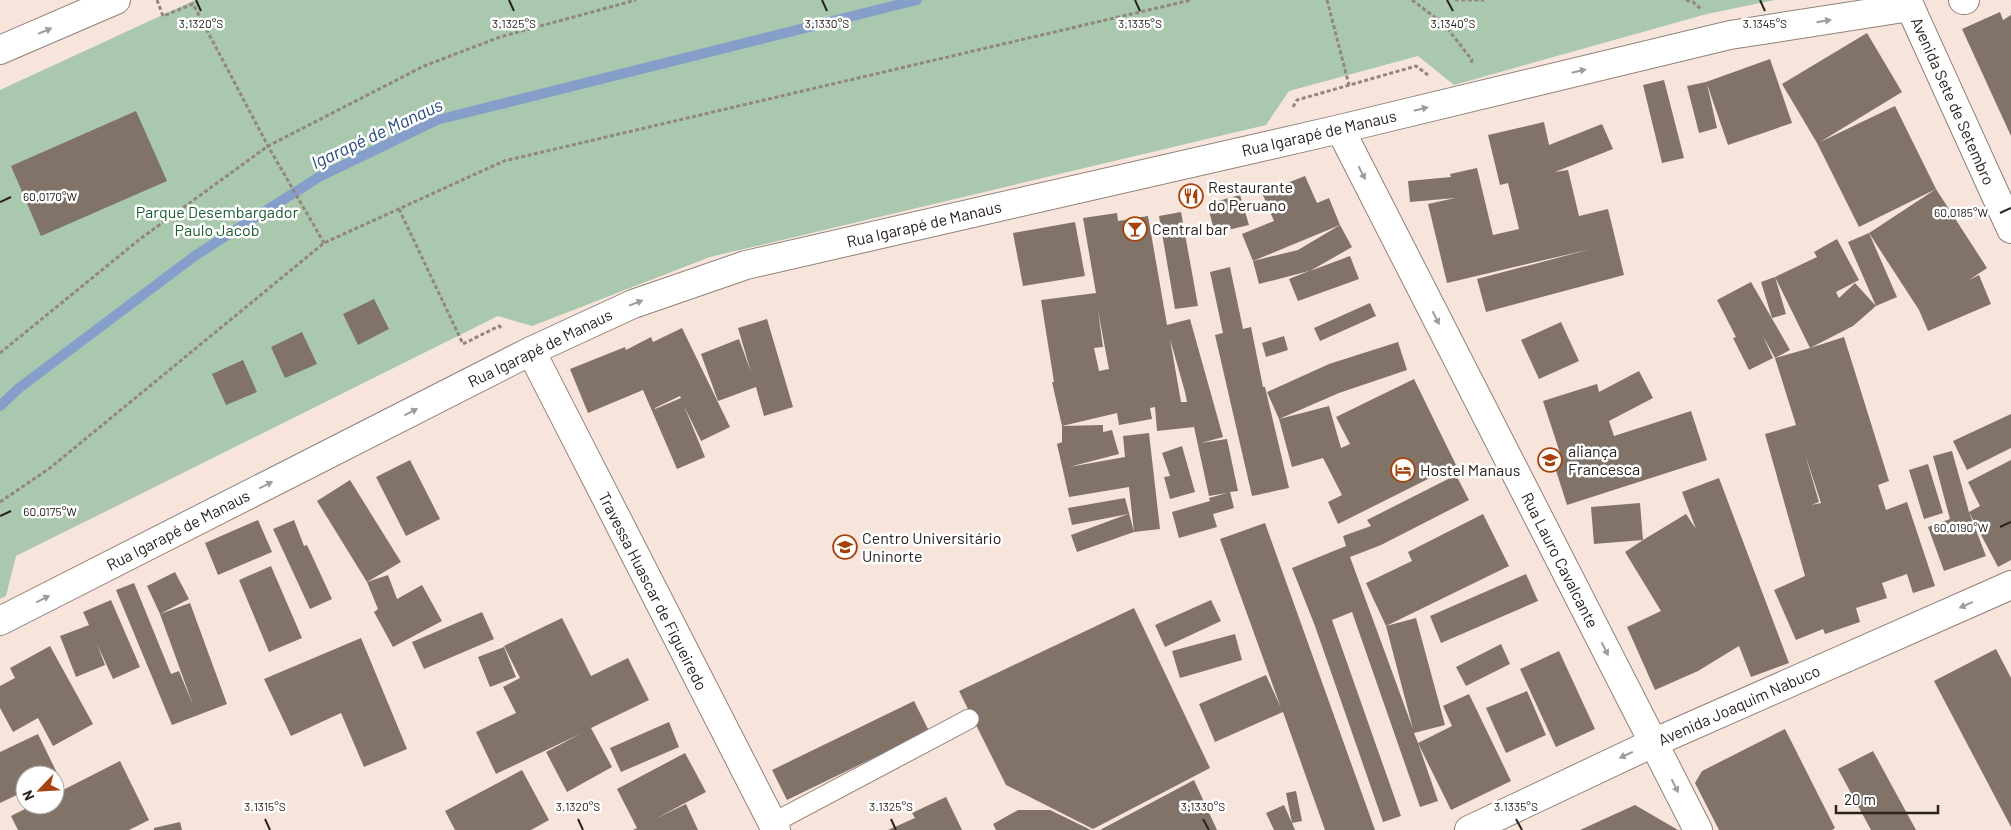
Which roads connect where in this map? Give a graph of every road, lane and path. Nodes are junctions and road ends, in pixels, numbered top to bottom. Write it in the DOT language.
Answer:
graph roads {
  1 [pos="116,0"];
  2 [pos="157,0"];
  3 [pos="636,0"];
  4 [pos="1191,0"];
  5 [pos="1327,0"];
  6 [pos="1412,0"];
  7 [pos="1454,0"];
  8 [pos="1484,0"];
  9 [pos="1908,4"];
  10 [pos="83,7"];
  11 [pos="0,50"];
  12 [pos="1349,85"];
  13 [pos="1459,100"];
  14 [pos="1340,129"];
  15 [pos="268,146"];
  16 [pos="1265,146"];
  17 [pos="398,209"];
  18 [pos="2011,229"];
  19 [pos="324,243"];
  20 [pos="531,351"];
  21 [pos="0,353"];
  22 [pos="0,502"];
  23 [pos="2011,585"];
  24 [pos="0,621"];
  25 [pos="969,719"];
  26 [pos="1653,742"];
  27 [pos="774,826"];
  28 [pos="1469,830"];
  29 [pos="1698,830"];
  1 -- 10 [label="street"];
  2 -- 15 [label="path"];
  3 -- 15 [label="path"];
  4 -- 17 [label="path"];
  5 -- 12 [label="path"];
  6 -- 13 [label="path"];
  7 -- 8 [label="path"];
  13 -- 9 [label="street, Rua Igarapé de Manaus, one-way"];
  9 -- 18 [label="street, Avenida Sete de Setembro"];
  11 -- 10 [label="street, one-way"];
  12 -- 13 [label="path"];
  12 -- 16 [label="path"];
  14 -- 13 [label="street, Rua Igarapé de Manaus, one-way"];
  14 -- 16 [label="street, Rua Igarapé de Manaus"];
  14 -- 26 [label="street, Rua Lauro Cavalcante, one-way"];
  15 -- 19 [label="path"];
  15 -- 21 [label="path"];
  20 -- 16 [label="street, Rua Igarapé de Manaus, one-way"];
  17 -- 19 [label="path"];
  17 -- 20 [label="path"];
  19 -- 22 [label="path"];
  24 -- 20 [label="street, Rua Igarapé de Manaus, one-way"];
  20 -- 27 [label="street, Travessa Huascar de Figueiredo"];
  23 -- 26 [label="street, Avenida Joaquim Nabuco, one-way"];
  25 -- 27 [label="lane"];
  26 -- 28 [label="street, Avenida Joaquim Nabuco, one-way"];
  26 -- 29 [label="street, Rua Lauro Cavalcante, one-way"];
}
